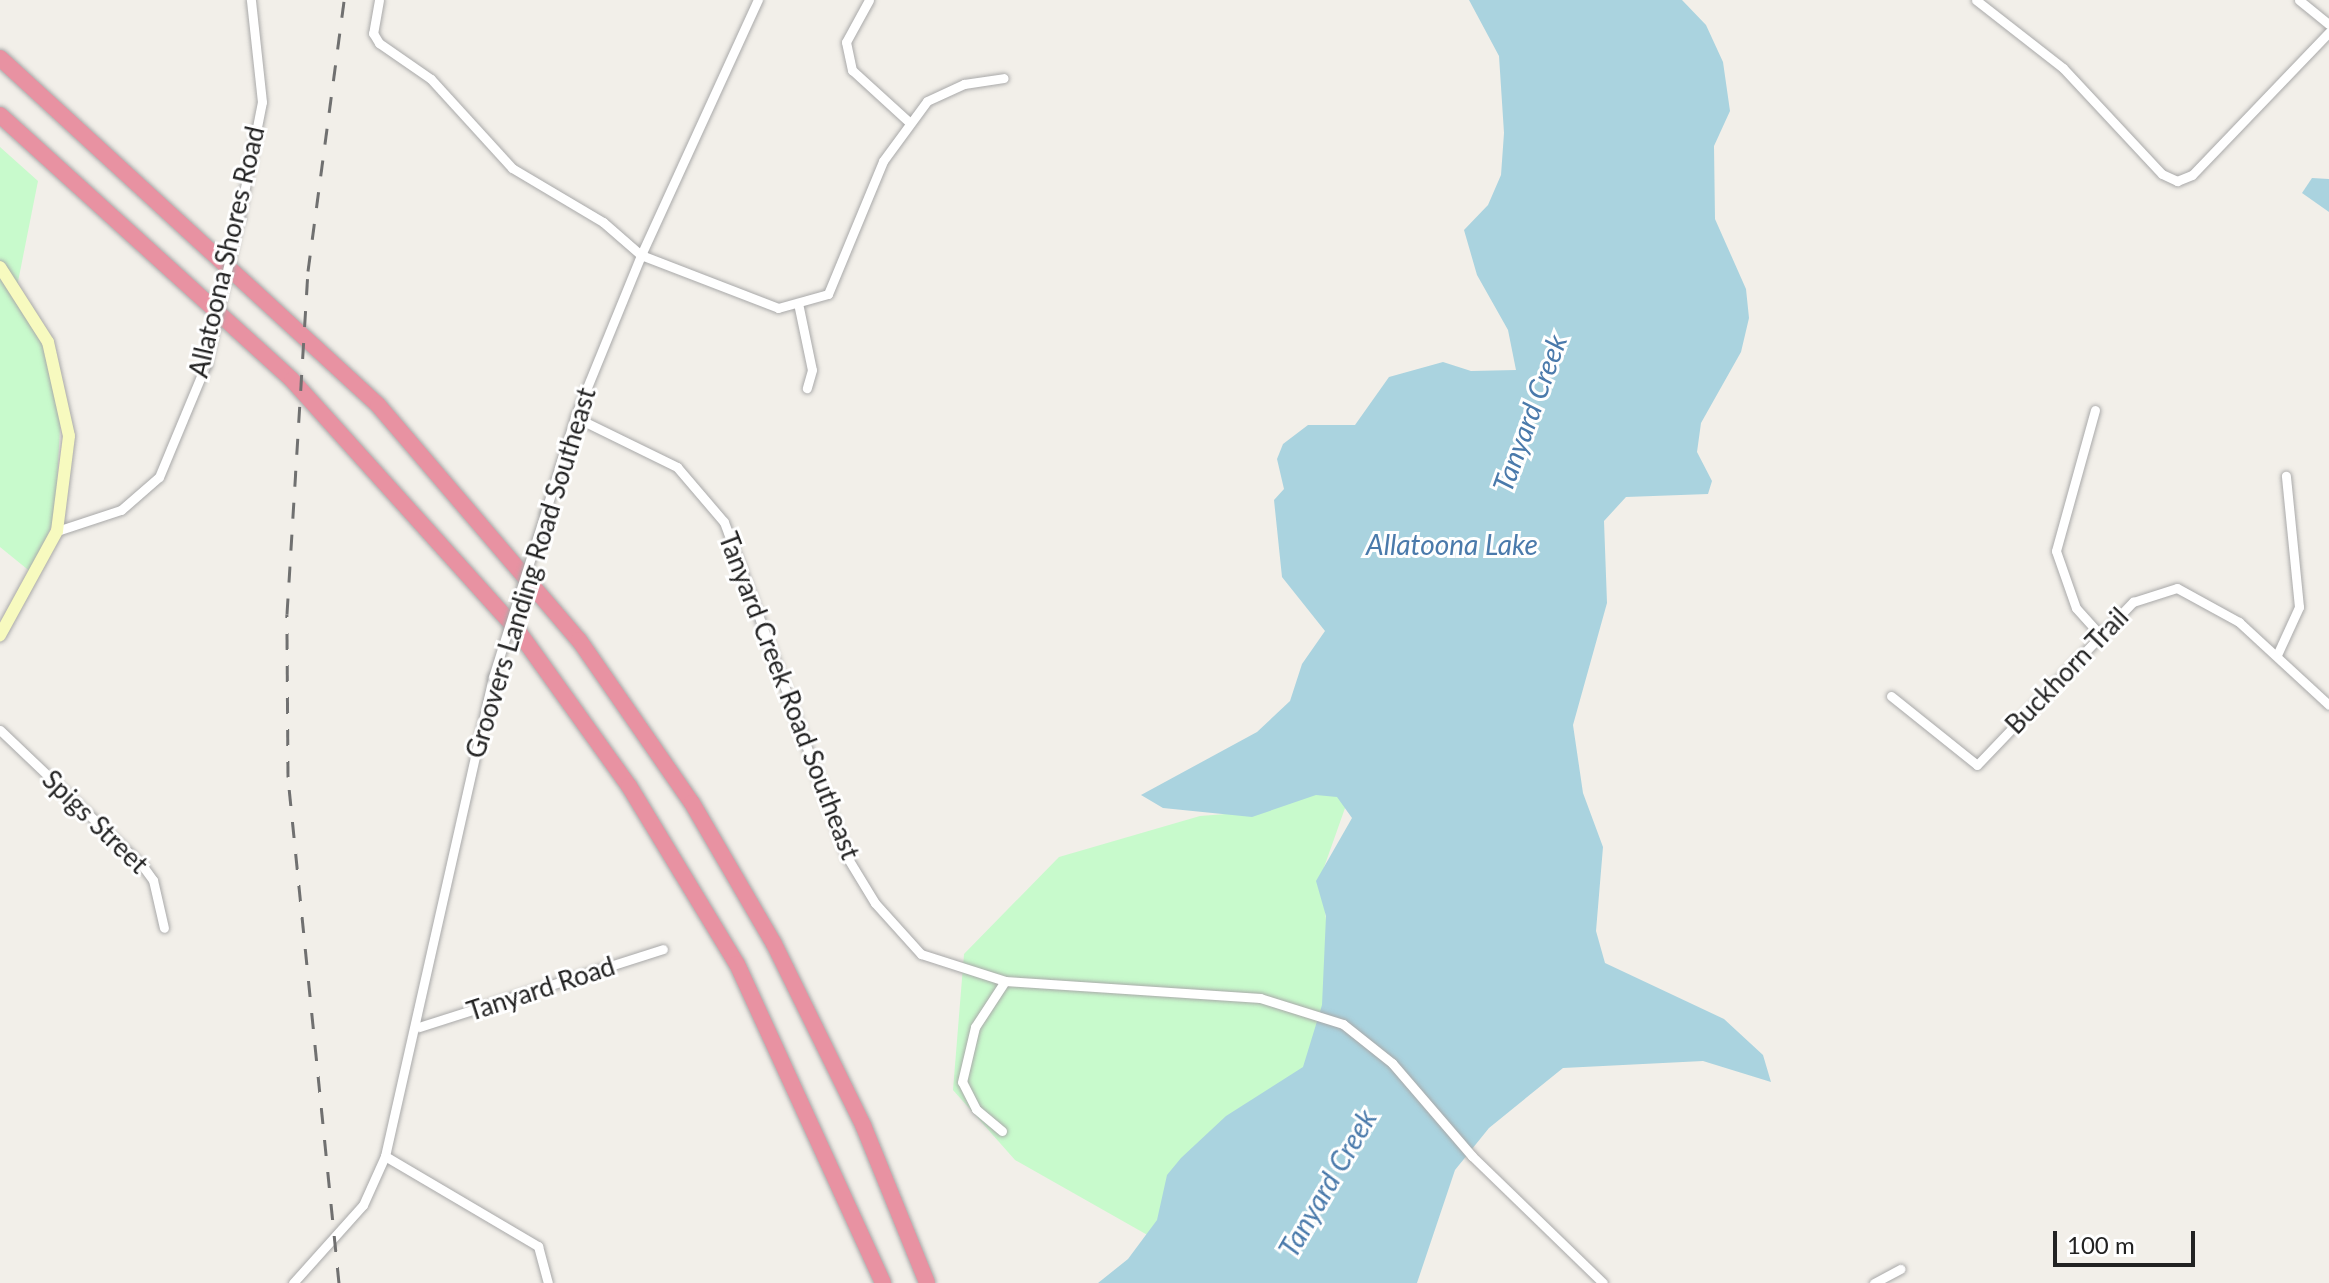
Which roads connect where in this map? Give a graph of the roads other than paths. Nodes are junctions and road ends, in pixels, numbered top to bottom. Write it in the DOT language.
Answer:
graph roads {
  1 [pos="251,0"];
  2 [pos="379,0"];
  3 [pos="758,0"];
  4 [pos="869,0"];
  5 [pos="1976,0"];
  6 [pos="2299,0"];
  7 [pos="2329,24"];
  8 [pos="2329,32"];
  9 [pos="0,58"];
  10 [pos="1004,78"];
  11 [pos="0,115"];
  12 [pos="909,122"];
  13 [pos="641,255"];
  14 [pos="0,267"];
  15 [pos="798,303"];
  16 [pos="807,388"];
  17 [pos="2095,410"];
  18 [pos="575,417"];
  19 [pos="2286,476"];
  20 [pos="57,531"];
  21 [pos="0,635"];
  22 [pos="2100,635"];
  23 [pos="2277,655"];
  24 [pos="1891,696"];
  25 [pos="2329,705"];
  26 [pos="0,730"];
  27 [pos="164,928"];
  28 [pos="663,949"];
  29 [pos="1005,981"];
  30 [pos="419,1027"];
  31 [pos="1002,1131"];
  32 [pos="385,1156"];
  33 [pos="1900,1269"];
  34 [pos="293,1283"];
  35 [pos="548,1283"];
  36 [pos="883,1283"];
  37 [pos="927,1283"];
  38 [pos="1603,1283"];
  39 [pos="1874,1283"];
  1 -- 20 [label="street, Allatoona Shores Road, bridge"];
  2 -- 13 [label="street"];
  3 -- 13 [label="street, Groovers Landing Road Southeast"];
  4 -- 12 [label="street"];
  5 -- 8 [label="street"];
  6 -- 7 [label="street"];
  9 -- 37 [label="highway"];
  10 -- 12 [label="street"];
  11 -- 36 [label="highway"];
  12 -- 15 [label="street"];
  13 -- 15 [label="street"];
  13 -- 18 [label="street, Groovers Landing Road Southeast"];
  14 -- 20 [label="street"];
  15 -- 16 [label="street"];
  17 -- 22 [label="street"];
  18 -- 29 [label="street, Tanyard Creek Road Southeast"];
  18 -- 30 [label="street, Groovers Landing Road Southeast, bridge"];
  19 -- 23 [label="street"];
  20 -- 21 [label="street"];
  22 -- 23 [label="street, Buckhorn Trail"];
  22 -- 24 [label="street, Buckhorn Trail"];
  23 -- 25 [label="street, Buckhorn Trail"];
  26 -- 27 [label="street, Spigs Street"];
  28 -- 30 [label="street, Tanyard Road"];
  29 -- 31 [label="street"];
  29 -- 38 [label="street, Tanyard Creek Road Southeast"];
  30 -- 32 [label="street, Groovers Landing Road Southeast"];
  32 -- 34 [label="street, Groovers Landing Road Southeast"];
  32 -- 35 [label="street"];
  33 -- 39 [label="street"];
}
